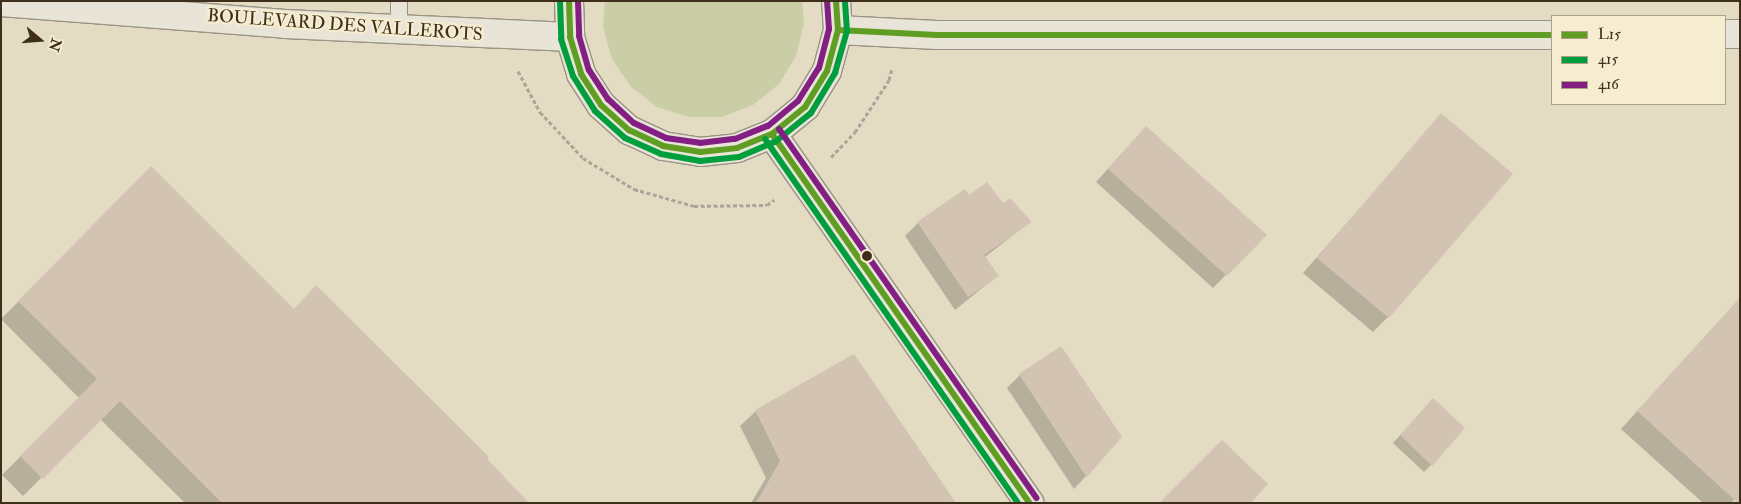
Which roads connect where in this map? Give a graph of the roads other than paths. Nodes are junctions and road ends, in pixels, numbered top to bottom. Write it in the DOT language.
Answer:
graph roads {
  1 [pos="400,1"];
  2 [pos="569,1"];
  3 [pos="836,1"];
  4 [pos="1,2"];
  5 [pos="398,30"];
  6 [pos="838,30"];
  7 [pos="1726,34"];
  8 [pos="1740,34"];
  9 [pos="1551,35"];
  10 [pos="570,37"];
  11 [pos="772,134"];
  12 [pos="1029,503"];
  1 -- 5 [label="lane"];
  2 -- 10 [label="street"];
  3 -- 6 [label="street"];
  4 -- 5 [label="street, BOULEVARD DES VALLEROTS"];
  5 -- 10 [label="street, BOULEVARD DES VALLEROTS"];
  6 -- 9 [label="street"];
  6 -- 11 [label="street"];
  7 -- 8 [label="street"];
  10 -- 11 [label="street"];
  11 -- 12 [label="street"];
}
